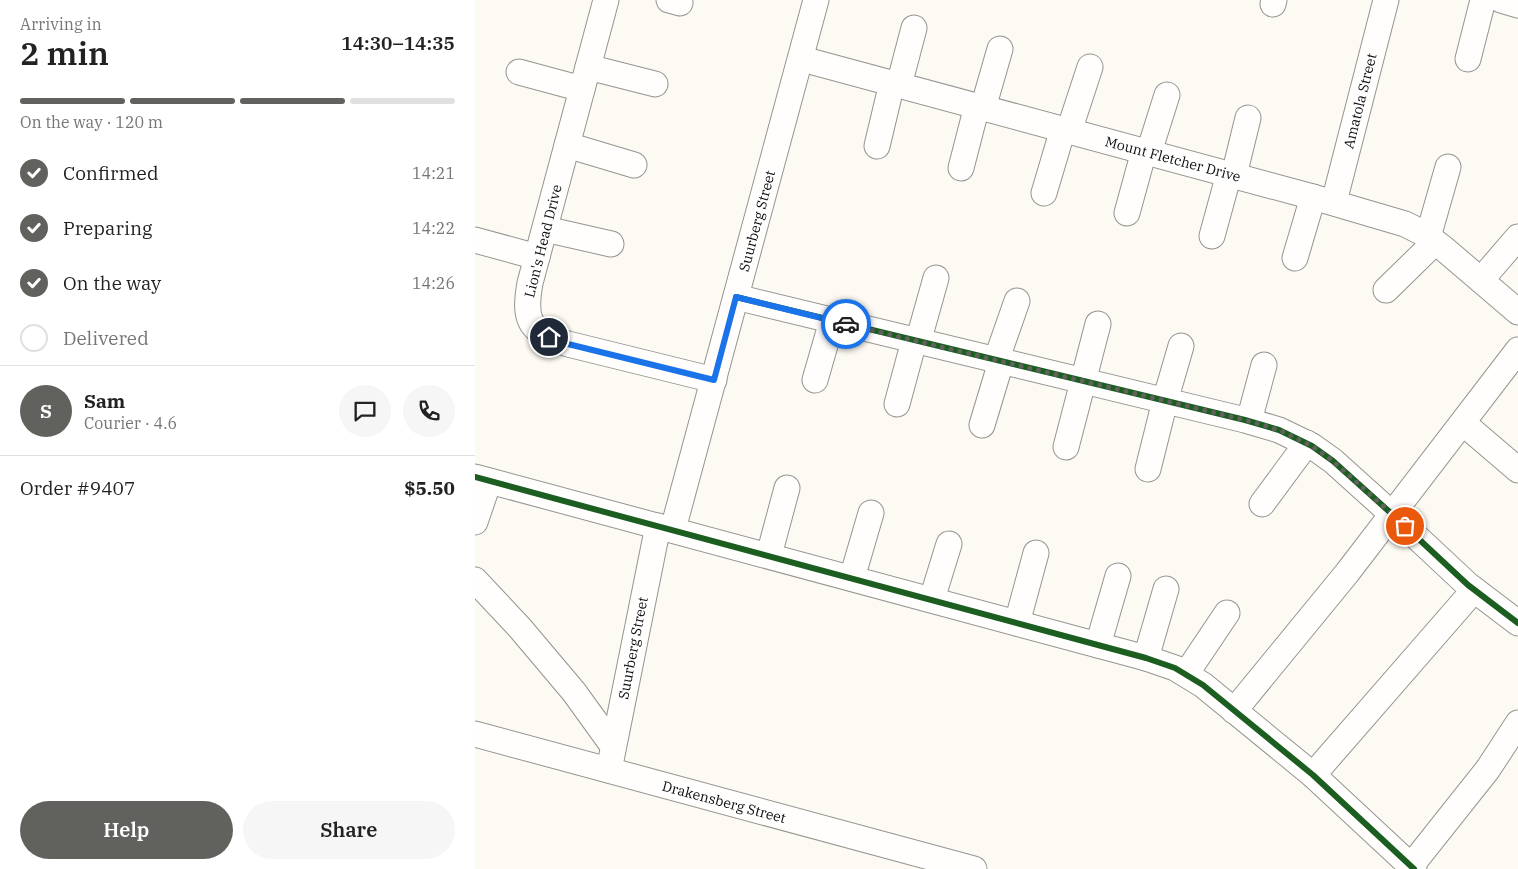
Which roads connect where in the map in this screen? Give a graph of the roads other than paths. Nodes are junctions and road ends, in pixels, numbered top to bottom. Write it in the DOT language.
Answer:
graph roads {
  1 [pos="606,0"];
  2 [pos="817,0"];
  3 [pos="1386,0"];
  4 [pos="1483,0"];
  5 [pos="1501,0"];
  6 [pos="1518,5"];
  7 [pos="913,28"];
  8 [pos="1000,49"];
  9 [pos="802,59"];
  10 [pos="1468,59"];
  11 [pos="1090,66"];
  12 [pos="519,72"];
  13 [pos="585,78"];
  14 [pos="655,84"];
  15 [pos="895,84"];
  16 [pos="1167,95"];
  17 [pos="980,107"];
  18 [pos="1249,118"];
  19 [pos="1066,130"];
  20 [pos="567,145"];
  21 [pos="877,146"];
  22 [pos="1146,152"];
  23 [pos="634,165"];
  24 [pos="1448,167"];
  25 [pos="961,168"];
  26 [pos="1231,174"];
  27 [pos="1044,193"];
  28 [pos="1323,200"];
  29 [pos="1127,213"];
  30 [pos="545,229"];
  31 [pos="1212,236"];
  32 [pos="1518,237"];
  33 [pos="1432,239"];
  34 [pos="475,240"];
  35 [pos="611,244"];
  36 [pos="537,257"];
  37 [pos="1295,258"];
  38 [pos="936,278"];
  39 [pos="1481,280"];
  40 [pos="1386,290"];
  41 [pos="736,297"];
  42 [pos="1017,300"];
  43 [pos="1518,312"];
  44 [pos="832,321"];
  45 [pos="1098,324"];
  46 [pos="916,342"];
  47 [pos="1181,346"];
  48 [pos="1518,350"];
  49 [pos="999,362"];
  50 [pos="1264,365"];
  51 [pos="714,380"];
  52 [pos="815,380"];
  53 [pos="1083,382"];
  54 [pos="1165,401"];
  55 [pos="897,404"];
  56 [pos="1249,421"];
  57 [pos="1463,423"];
  58 [pos="982,425"];
  59 [pos="1307,443"];
  60 [pos="1065,447"];
  61 [pos="1148,469"];
  62 [pos="1518,470"];
  63 [pos="482,479"];
  64 [pos="787,488"];
  65 [pos="1262,504"];
  66 [pos="871,513"];
  67 [pos="1393,515"];
  68 [pos="475,522"];
  69 [pos="665,528"];
  70 [pos="949,544"];
  71 [pos="1036,553"];
  72 [pos="769,555"];
  73 [pos="1118,576"];
  74 [pos="852,578"];
  75 [pos="475,580"];
  76 [pos="1166,589"];
  77 [pos="1474,590"];
  78 [pos="932,599"];
  79 [pos="1227,613"];
  80 [pos="1017,623"];
  81 [pos="1518,623"];
  82 [pos="1098,645"];
  83 [pos="1146,658"];
  84 [pos="1186,674"];
  85 [pos="1235,710"];
  86 [pos="1518,724"];
  87 [pos="475,734"];
  88 [pos="613,746"];
  89 [pos="609,770"];
  90 [pos="1313,775"];
  91 [pos="942,865"];
  92 [pos="1412,867"];
  93 [pos="973,869"];
  1 -- 13 [label="street, Lion's Head Drive"];
  2 -- 9 [label="street, Suurberg Street"];
  3 -- 28 [label="street, Amatola Street"];
  4 -- 10 [label="street"];
  5 -- 6 [label="street"];
  7 -- 15 [label="street"];
  8 -- 17 [label="street"];
  9 -- 15 [label="street, Mount Fletcher Drive"];
  9 -- 41 [label="street, Suurberg Street"];
  11 -- 19 [label="street"];
  12 -- 13 [label="street"];
  13 -- 14 [label="street"];
  13 -- 20 [label="street, Lion's Head Drive"];
  15 -- 17 [label="street, Mount Fletcher Drive"];
  15 -- 21 [label="street"];
  16 -- 22 [label="street"];
  17 -- 19 [label="street, Mount Fletcher Drive"];
  17 -- 25 [label="street"];
  18 -- 26 [label="street"];
  19 -- 22 [label="street, Mount Fletcher Drive"];
  19 -- 27 [label="street"];
  20 -- 23 [label="street"];
  20 -- 30 [label="street, Lion's Head Drive"];
  22 -- 26 [label="street, Mount Fletcher Drive"];
  22 -- 29 [label="street"];
  24 -- 33 [label="street"];
  26 -- 28 [label="street, Mount Fletcher Drive"];
  26 -- 31 [label="street"];
  28 -- 33 [label="street, Mount Fletcher Drive"];
  28 -- 37 [label="street, Amatola Street"];
  30 -- 35 [label="street"];
  30 -- 36 [label="street, Lion's Head Drive"];
  32 -- 39 [label="street"];
  33 -- 39 [label="street, Mount Fletcher Drive"];
  33 -- 40 [label="street"];
  34 -- 36 [label="street"];
  36 -- 51 [label="street, Lion's Head Drive"];
  38 -- 46 [label="street"];
  39 -- 43 [label="street, Mount Fletcher Drive"];
  41 -- 44 [label="street"];
  41 -- 51 [label="street, Suurberg Street"];
  42 -- 49 [label="street"];
  44 -- 46 [label="street"];
  44 -- 52 [label="street"];
  45 -- 53 [label="street"];
  46 -- 49 [label="street"];
  46 -- 55 [label="street"];
  47 -- 54 [label="street"];
  48 -- 57 [label="street"];
  49 -- 53 [label="street"];
  49 -- 58 [label="street"];
  50 -- 56 [label="street"];
  51 -- 69 [label="street, Suurberg Street"];
  53 -- 54 [label="street"];
  53 -- 60 [label="street"];
  54 -- 56 [label="street"];
  54 -- 61 [label="street"];
  56 -- 59 [label="street"];
  57 -- 62 [label="street"];
  57 -- 67 [label="street"];
  59 -- 65 [label="street"];
  59 -- 67 [label="street"];
  63 -- 68 [label="street"];
  63 -- 69 [label="street"];
  64 -- 72 [label="street"];
  66 -- 74 [label="street"];
  67 -- 77 [label="street"];
  67 -- 85 [label="street"];
  69 -- 72 [label="street"];
  69 -- 88 [label="street, Suurberg Street"];
  70 -- 78 [label="street"];
  71 -- 80 [label="street"];
  72 -- 74 [label="street"];
  73 -- 82 [label="street"];
  74 -- 78 [label="street"];
  75 -- 88 [label="street"];
  76 -- 83 [label="street"];
  77 -- 81 [label="street"];
  77 -- 90 [label="street"];
  78 -- 80 [label="street"];
  79 -- 84 [label="street"];
  80 -- 82 [label="street"];
  82 -- 83 [label="street"];
  83 -- 84 [label="street"];
  84 -- 85 [label="street"];
  85 -- 90 [label="street"];
  86 -- 92 [label="street"];
  87 -- 89 [label="street, Drakensberg Street"];
  88 -- 89 [label="street, Suurberg Street"];
  89 -- 91 [label="street, Drakensberg Street"];
  90 -- 92 [label="street"];
  91 -- 93 [label="street, Drakensberg Street"];
}
